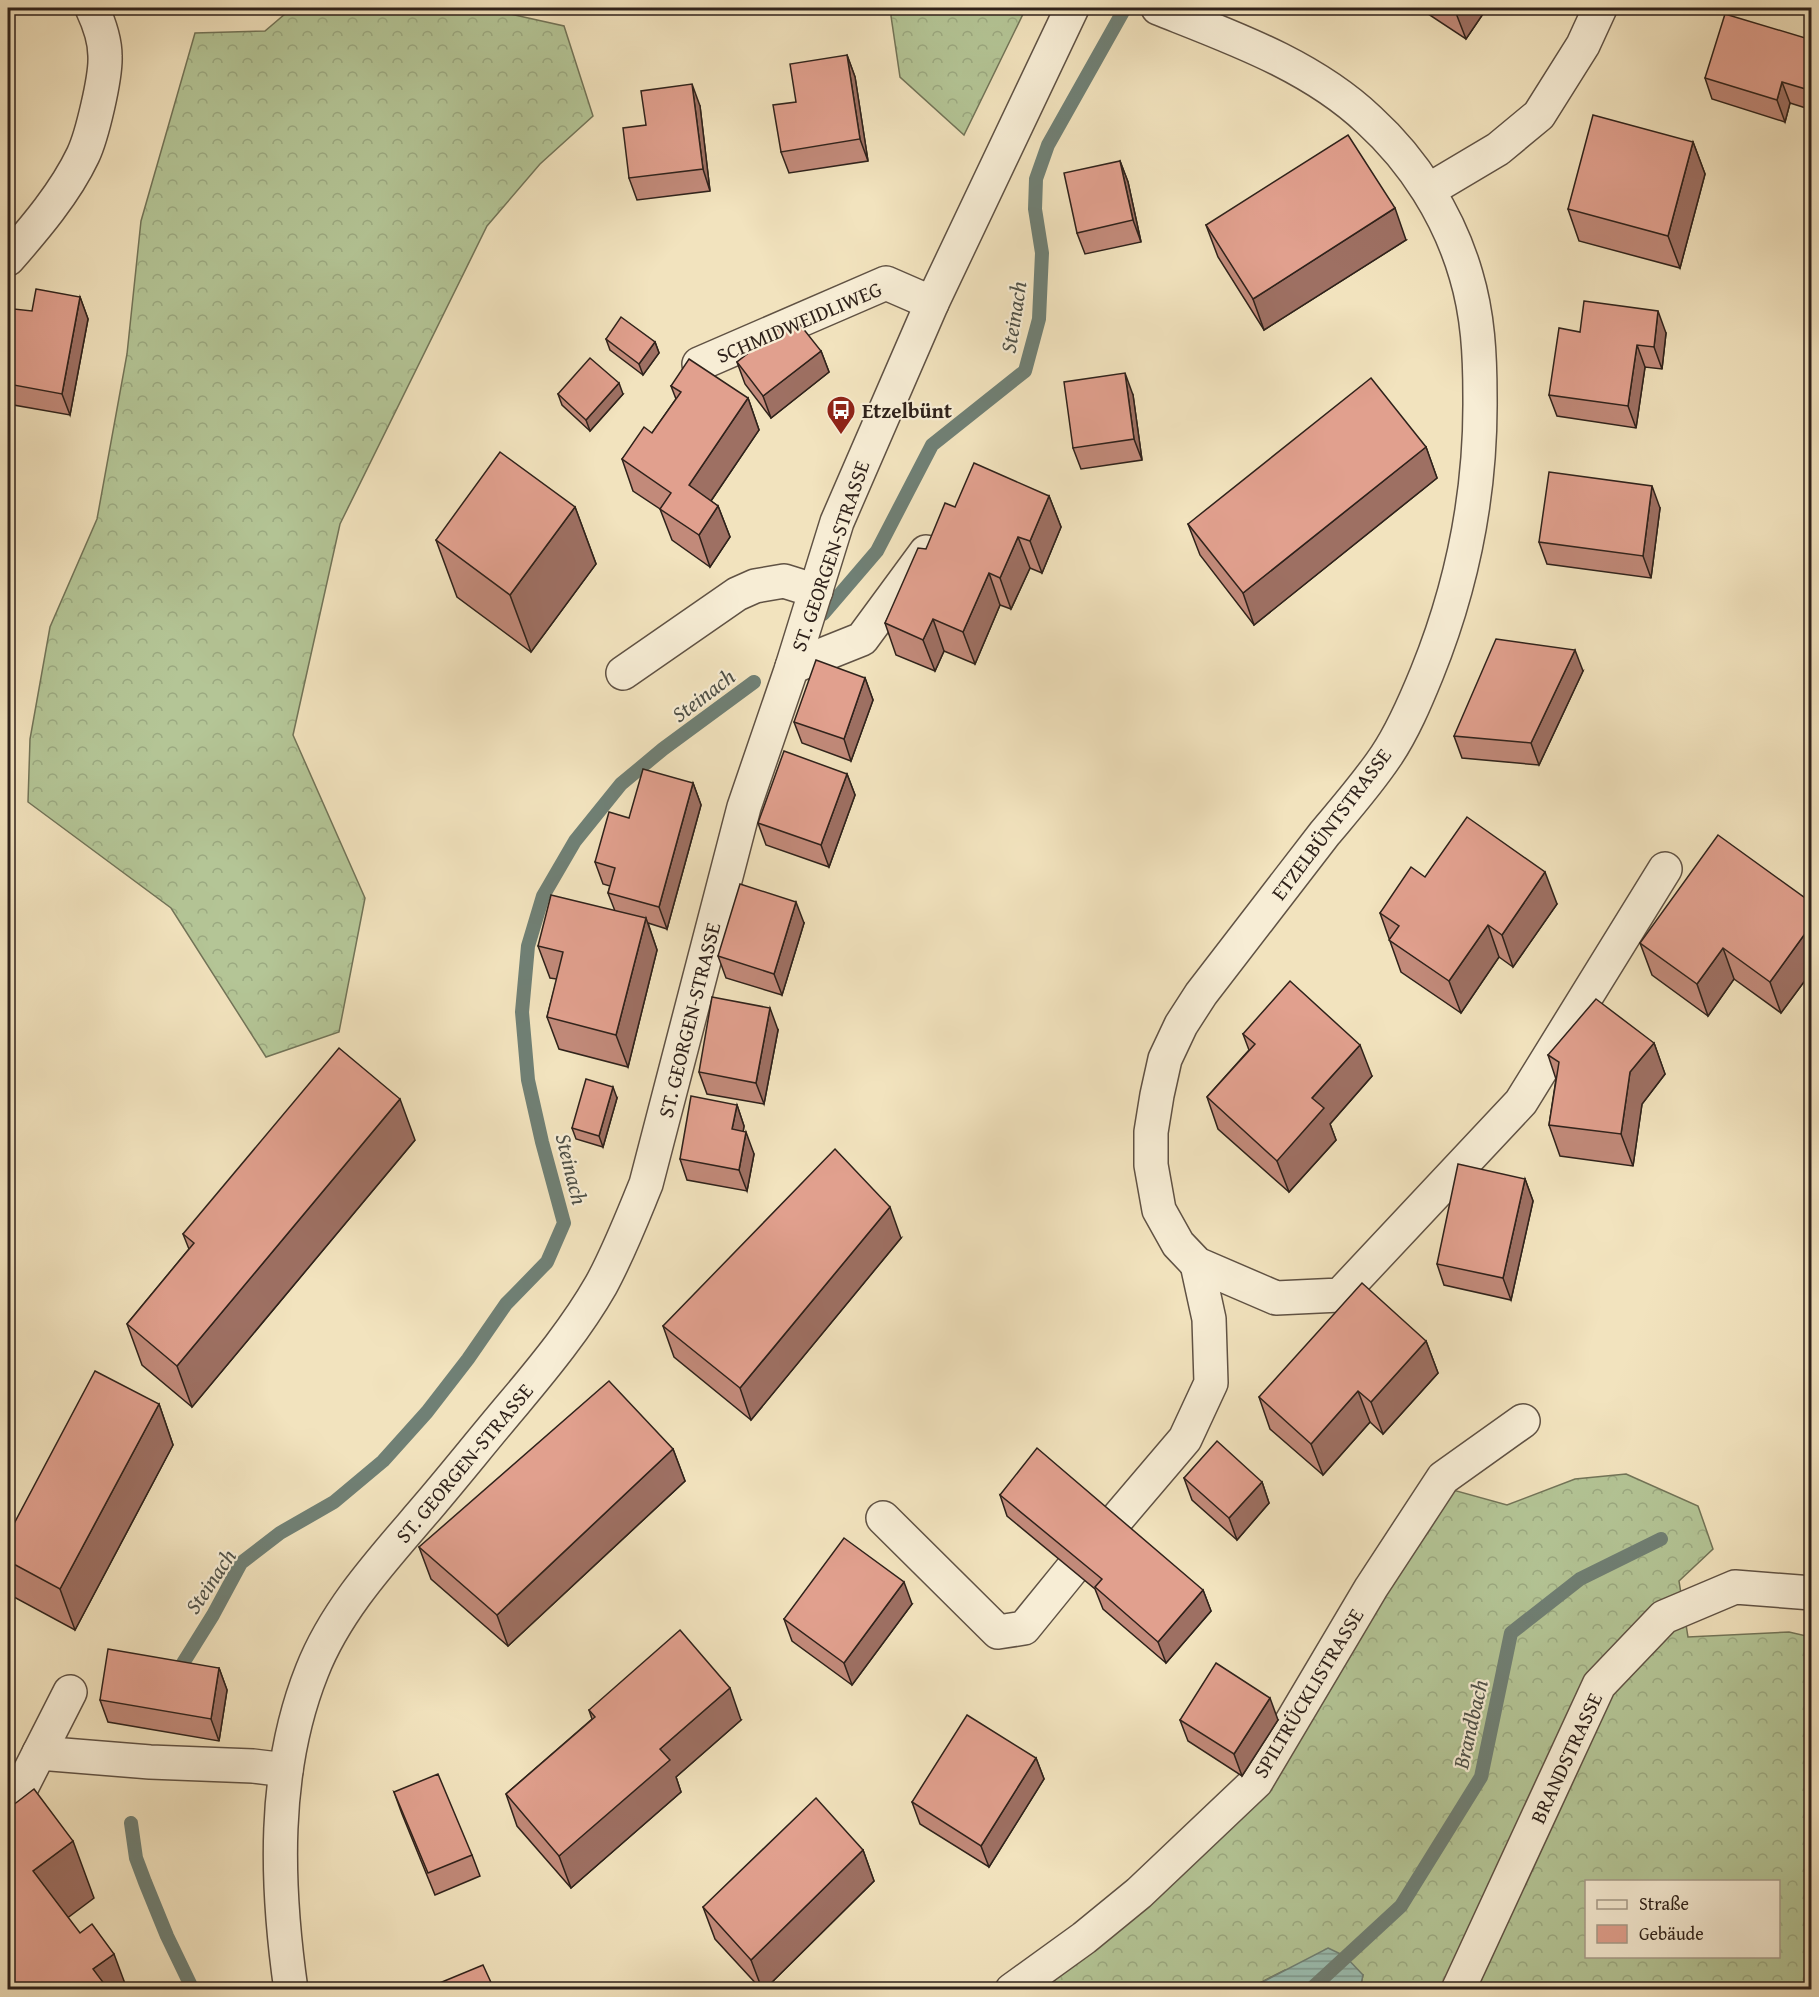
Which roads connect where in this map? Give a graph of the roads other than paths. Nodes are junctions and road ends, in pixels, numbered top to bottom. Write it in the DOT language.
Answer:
graph roads {
  1 [pos="92,8"];
  2 [pos="1072,8"];
  3 [pos="1600,8"];
  4 [pos="1165,10"];
  5 [pos="1429,190"];
  6 [pos="8,259"];
  7 [pos="932,303"];
  8 [pos="699,364"];
  9 [pos="942,527"];
  10 [pos="814,595"];
  11 [pos="792,668"];
  12 [pos="623,673"];
  13 [pos="1665,869"];
  14 [pos="1197,1264"];
  15 [pos="1523,1421"];
  16 [pos="884,1518"];
  17 [pos="1111,1526"];
  18 [pos="1072,1569"];
  19 [pos="1812,1593"];
  20 [pos="70,1692"];
  21 [pos="39,1753"];
  22 [pos="286,1770"];
  23 [pos="8,1814"];
  24 [pos="291,1989"];
  25 [pos="1012,1989"];
  26 [pos="1458,1989"];
  1 -- 6 [label="street"];
  2 -- 7 [label="street, ST. GEORGEN-STRASSE"];
  3 -- 5 [label="street"];
  4 -- 5 [label="street, ETZELBÜNTSTRASSE"];
  5 -- 14 [label="street, ETZELBÜNTSTRASSE"];
  7 -- 8 [label="street, SCHMIDWEIDLIWEG"];
  7 -- 10 [label="street, ST. GEORGEN-STRASSE"];
  9 -- 11 [label="street"];
  10 -- 11 [label="street, ST. GEORGEN-STRASSE"];
  10 -- 12 [label="street"];
  11 -- 22 [label="street, ST. GEORGEN-STRASSE"];
  13 -- 14 [label="street, ETZELBÜNTSTRASSE"];
  14 -- 17 [label="street"];
  15 -- 25 [label="street, SPILTRÜCKLISTRASSE"];
  16 -- 18 [label="street"];
  19 -- 26 [label="street, BRANDSTRASSE"];
  20 -- 21 [label="street"];
  21 -- 22 [label="street"];
  21 -- 23 [label="street"];
  22 -- 24 [label="street, ST. GEORGEN-STRASSE"];
}
